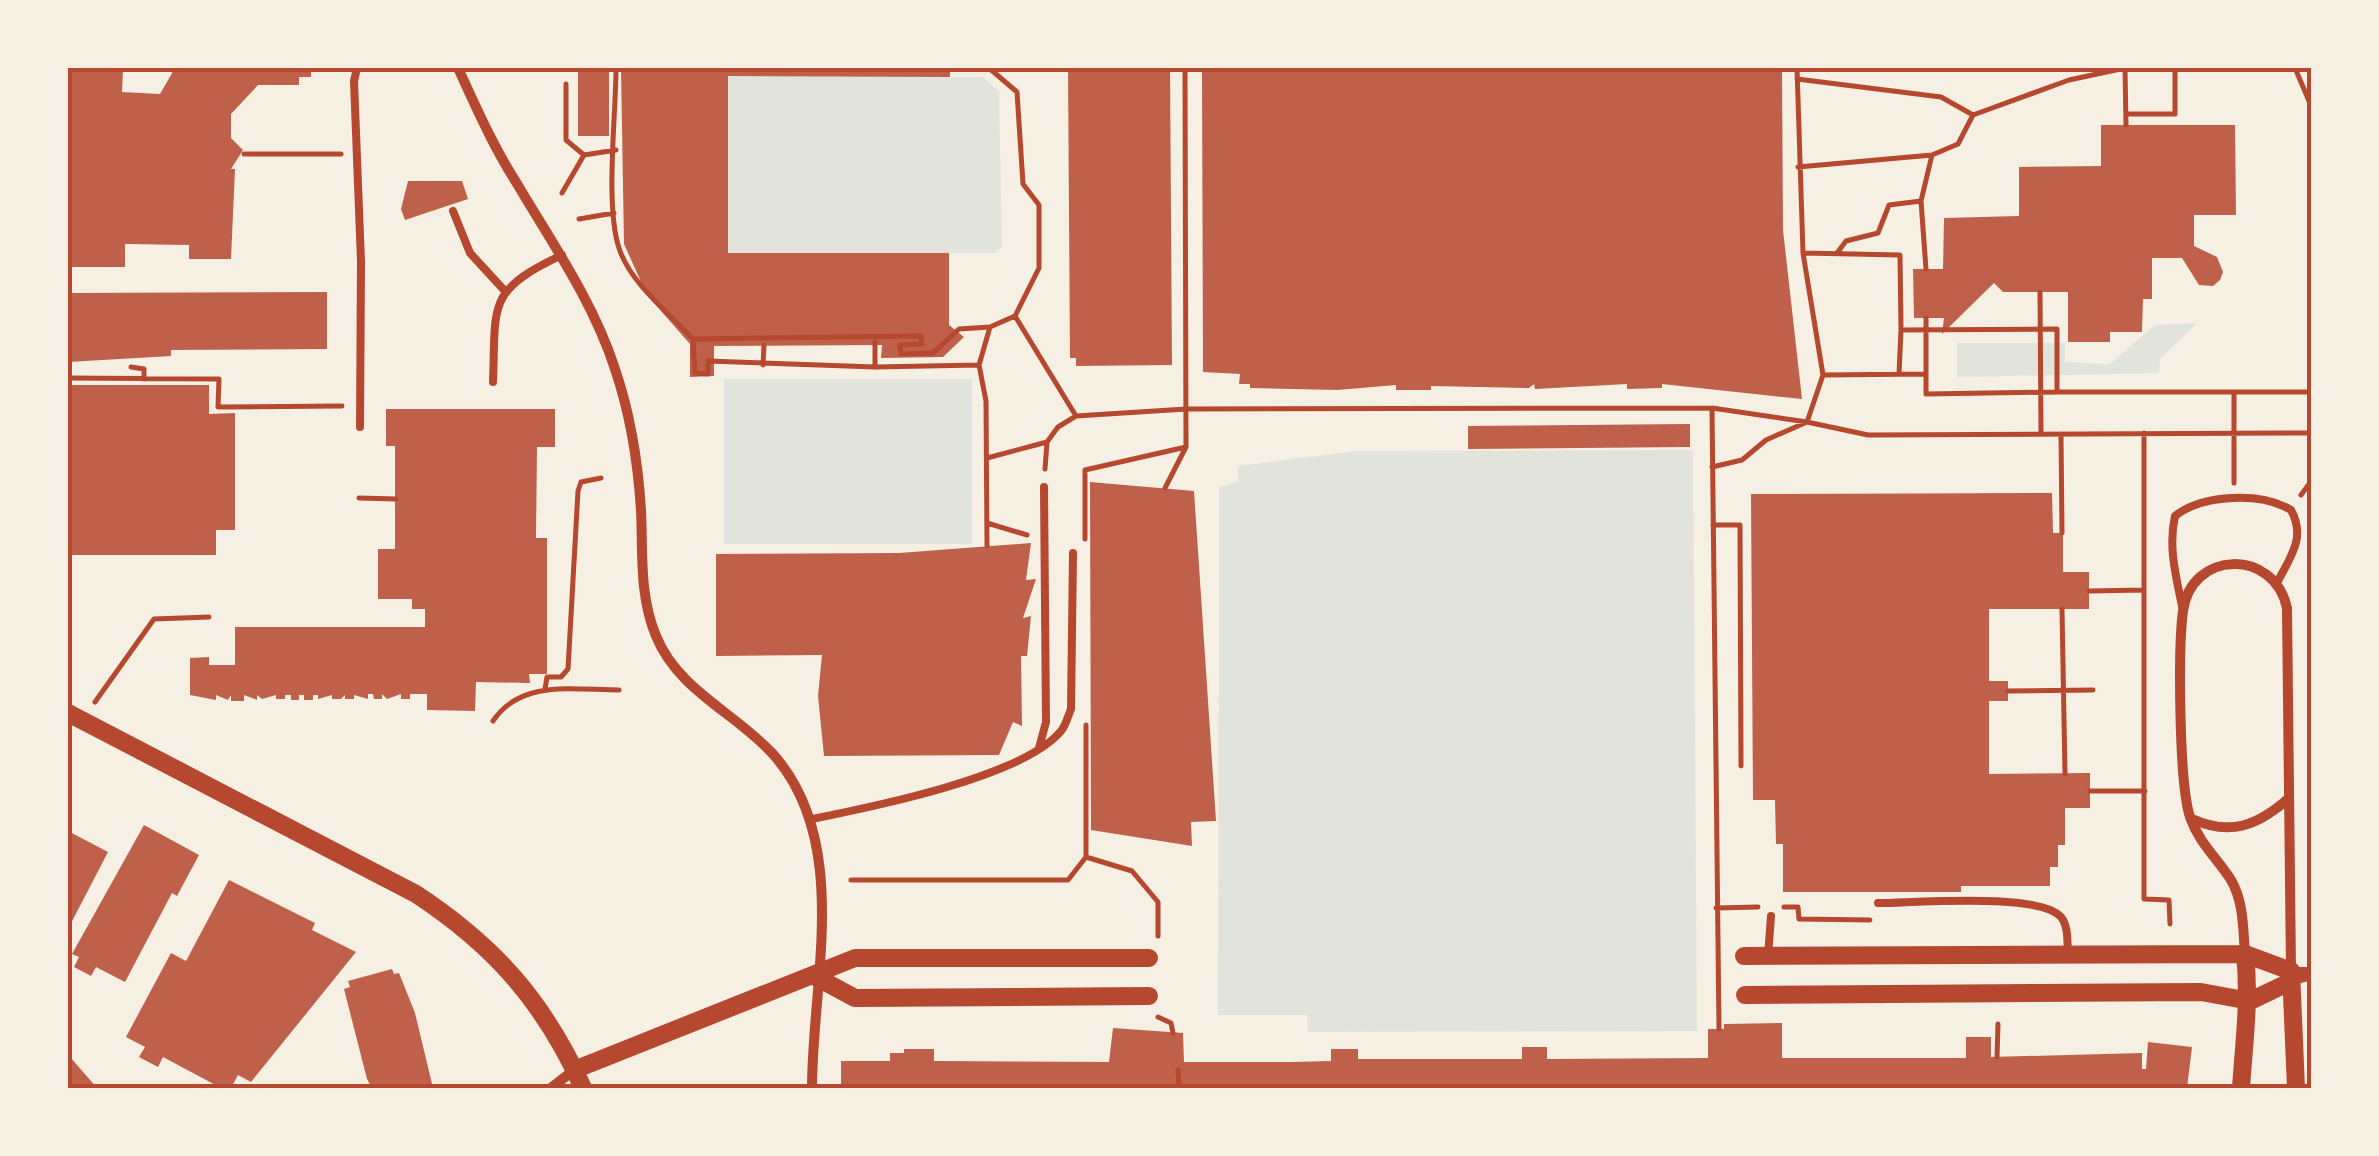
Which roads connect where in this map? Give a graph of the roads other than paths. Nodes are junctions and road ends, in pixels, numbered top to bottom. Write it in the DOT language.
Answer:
graph roads {
  1 [pos="357,68"];
  2 [pos="458,68"];
  3 [pos="452,211"];
  4 [pos="562,255"];
  5 [pos="504,290"];
  6 [pos="493,382"];
  7 [pos="360,427"];
  8 [pos="1044,487"];
  9 [pos="1073,553"];
  10 [pos="2278,581"];
  11 [pos="2183,609"];
  12 [pos="68,713"];
  13 [pos="1038,748"];
  14 [pos="2288,800"];
  15 [pos="812,819"];
  16 [pos="2191,819"];
  17 [pos="1878,903"];
  18 [pos="1771,916"];
  19 [pos="2244,954"];
  20 [pos="2068,955"];
  21 [pos="1744,956"];
  22 [pos="1768,956"];
  23 [pos="1148,958"];
  24 [pos="2312,973"];
  25 [pos="2291,976"];
  26 [pos="816,977"];
  27 [pos="1746,995"];
  28 [pos="1148,996"];
  29 [pos="2250,1001"];
  30 [pos="574,1070"];
  31 [pos="550,1088"];
  32 [pos="583,1088"];
  33 [pos="812,1088"];
  34 [pos="2241,1088"];
  35 [pos="2296,1088"];
  1 -- 7 [label="lane"];
  2 -- 4 [label="street"];
  3 -- 5 [label="lane"];
  4 -- 5 [label="lane"];
  4 -- 15 [label="street"];
  5 -- 6 [label="lane"];
  8 -- 13 [label="lane"];
  9 -- 13 [label="lane"];
  10 -- 11 [label="street"];
  10 -- 11 [label="lane"];
  10 -- 14 [label="street"];
  11 -- 16 [label="street"];
  12 -- 30 [label="street"];
  13 -- 15 [label="lane"];
  14 -- 16 [label="street"];
  14 -- 25 [label="street"];
  15 -- 26 [label="street"];
  16 -- 19 [label="street"];
  17 -- 20 [label="lane"];
  18 -- 22 [label="lane"];
  19 -- 20 [label="street"];
  19 -- 25 [label="street"];
  19 -- 29 [label="street"];
  20 -- 22 [label="street"];
  21 -- 22 [label="street"];
  23 -- 26 [label="street"];
  24 -- 25 [label="lane"];
  25 -- 29 [label="street"];
  25 -- 35 [label="street"];
  26 -- 28 [label="street"];
  26 -- 30 [label="street"];
  26 -- 33 [label="street"];
  27 -- 29 [label="street"];
  29 -- 34 [label="street"];
  30 -- 31 [label="street"];
  30 -- 32 [label="street"];
}
